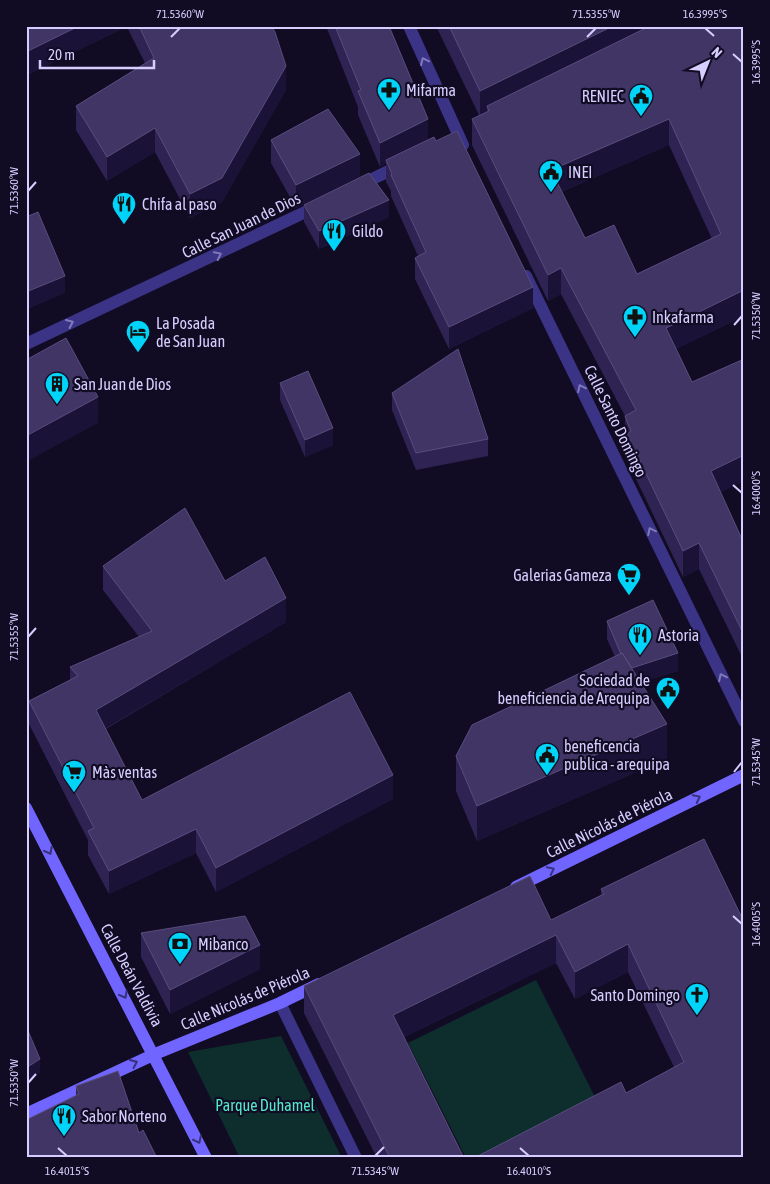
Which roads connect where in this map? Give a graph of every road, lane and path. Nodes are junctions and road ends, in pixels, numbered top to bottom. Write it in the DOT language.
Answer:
graph roads {
  1 [pos="408,26"];
  2 [pos="467,154"];
  3 [pos="415,158"];
  4 [pos="345,193"];
  5 [pos="327,201"];
  6 [pos="520,262"];
  7 [pos="26,344"];
  8 [pos="744,720"];
  9 [pos="744,775"];
  10 [pos="26,808"];
  11 [pos="503,893"];
  12 [pos="333,976"];
  13 [pos="280,1003"];
  14 [pos="155,1054"];
  15 [pos="26,1114"];
  16 [pos="206,1158"];
  17 [pos="356,1158"];
  2 -- 1 [label="street, one-way"];
  3 -- 4 [label="street"];
  7 -- 5 [label="street, Calle San Juan de Dios, one-way"];
  8 -- 6 [label="street, Calle Santo Domingo, one-way"];
  11 -- 9 [label="street, Calle Nicolás de Piérola, one-way"];
  10 -- 14 [label="street, Calle Deán Valdivia, one-way"];
  12 -- 13 [label="street, Calle Nicolás de Piérola"];
  13 -- 14 [label="street, Calle Nicolás de Piérola"];
  13 -- 17 [label="street"];
  15 -- 14 [label="street, Calle Nicolás de Piérola, one-way"];
  14 -- 16 [label="street, Calle Deán Valdivia, one-way"];
}
